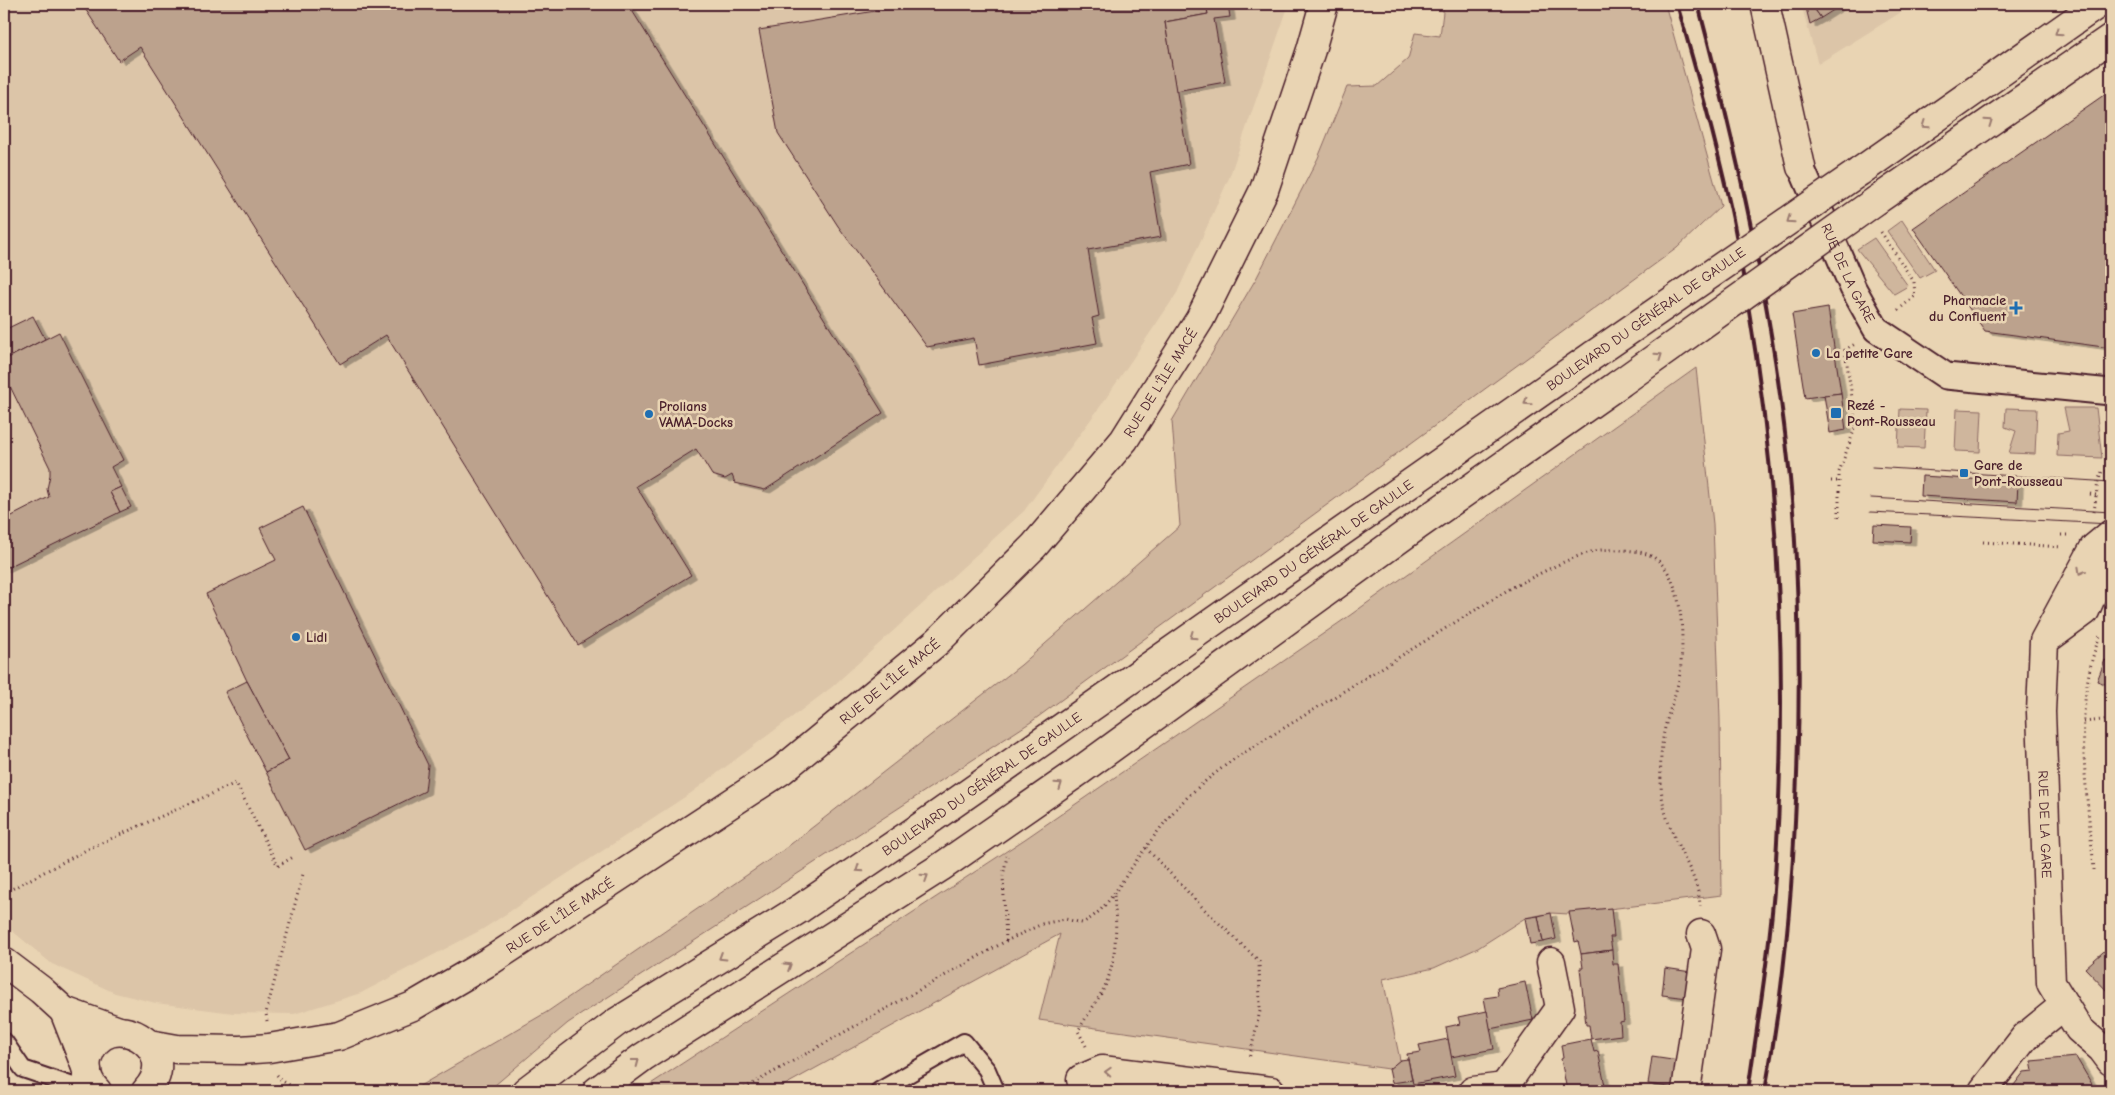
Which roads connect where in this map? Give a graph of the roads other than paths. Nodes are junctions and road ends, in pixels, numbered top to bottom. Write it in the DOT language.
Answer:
graph roads {
  1 [pos="1324,4"];
  2 [pos="1765,4"];
  3 [pos="2098,4"];
  4 [pos="2111,38"];
  5 [pos="1801,167"];
  6 [pos="2111,392"];
  7 [pos="2102,526"];
  8 [pos="2111,546"];
  9 [pos="2044,641"];
  10 [pos="1701,934"];
  11 [pos="4,962"];
  12 [pos="1551,962"];
  13 [pos="2064,1006"];
  14 [pos="64,1011"];
  15 [pos="118,1031"];
  16 [pos="4,1041"];
  17 [pos="2111,1061"];
  18 [pos="159,1068"];
  19 [pos="92,1081"];
  20 [pos="1147,1084"];
  21 [pos="1504,1089"];
  22 [pos="1259,1090"];
  23 [pos="526,1091"];
  24 [pos="598,1091"];
  25 [pos="879,1091"];
  26 [pos="996,1091"];
  27 [pos="1084,1091"];
  28 [pos="1473,1091"];
  29 [pos="1686,1091"];
  30 [pos="1983,1091"];
  1 -- 18 [label="main road, RUE DE L'ÎLE MACÉ"];
  2 -- 5 [label="main road, RUE DE LA GARE"];
  3 -- 23 [label="main road, BOULEVARD DU GÉNÉRAL DE GAULLE, one-way, bridge"];
  24 -- 4 [label="main road, one-way, bridge"];
  5 -- 6 [label="street, RUE DE LA GARE"];
  7 -- 9 [label="main road, RUE DE LA GARE, one-way"];
  8 -- 9 [label="main road"];
  9 -- 13 [label="main road, RUE DE LA GARE"];
  10 -- 29 [label="main road"];
  11 -- 14 [label="main road"];
  12 -- 21 [label="main road"];
  13 -- 17 [label="main road, RUE DE LA GARE"];
  13 -- 30 [label="main road"];
  14 -- 15 [label="main road"];
  14 -- 19 [label="main road"];
  15 -- 18 [label="main road"];
  15 -- 19 [label="main road"];
  16 -- 19 [label="lane"];
  20 -- 22 [label="main road"];
  20 -- 27 [label="main road, one-way"];
  21 -- 28 [label="main road"];
  25 -- 26 [label="lane"];
}
